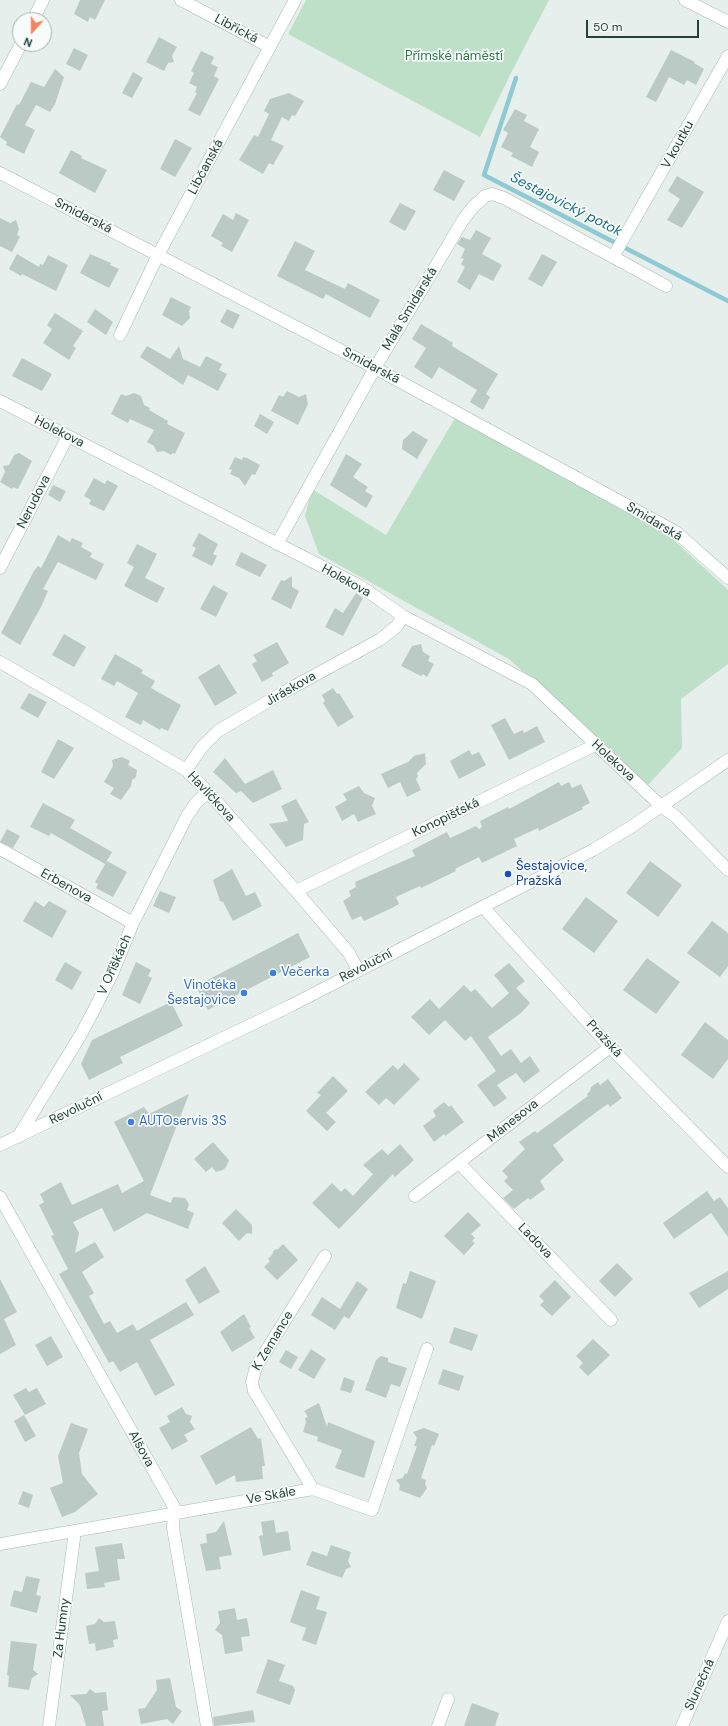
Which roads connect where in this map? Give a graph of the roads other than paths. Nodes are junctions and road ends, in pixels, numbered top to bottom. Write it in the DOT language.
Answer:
graph roads {
  1 [pos="43,0"];
  2 [pos="181,0"];
  3 [pos="295,0"];
  4 [pos="685,0"];
  5 [pos="37,12"];
  6 [pos="728,22"];
  7 [pos="270,47"];
  8 [pos="17,52"];
  9 [pos="728,56"];
  10 [pos="0,84"];
  11 [pos="0,173"];
  12 [pos="616,253"];
  13 [pos="158,255"];
  14 [pos="666,286"];
  15 [pos="120,335"];
  16 [pos="375,368"];
  17 [pos="0,402"];
  18 [pos="68,436"];
  19 [pos="277,544"];
  20 [pos="0,568"];
  21 [pos="728,578"];
  22 [pos="403,616"];
  23 [pos="0,662"];
  24 [pos="596,745"];
  25 [pos="728,760"];
  26 [pos="186,770"];
  27 [pos="208,792"];
  28 [pos="661,806"];
  29 [pos="0,849"];
  30 [pos="728,870"];
  31 [pos="296,891"];
  32 [pos="483,907"];
  33 [pos="133,924"];
  34 [pos="358,970"];
  35 [pos="610,1046"];
  36 [pos="18,1137"];
  37 [pos="0,1145"];
  38 [pos="459,1163"];
  39 [pos="728,1167"];
  40 [pos="415,1196"];
  41 [pos="0,1197"];
  42 [pos="325,1256"];
  43 [pos="611,1320"];
  44 [pos="427,1349"];
  45 [pos="313,1489"];
  46 [pos="173,1514"];
  47 [pos="75,1531"];
  48 [pos="0,1544"];
  49 [pos="728,1621"];
  50 [pos="448,1699"];
  51 [pos="49,1726"];
  52 [pos="207,1726"];
  53 [pos="438,1726"];
  54 [pos="682,1726"];
  1 -- 5 [label="street"];
  2 -- 7 [label="street, Libřická"];
  3 -- 7 [label="street, Libčanská"];
  4 -- 6 [label="street"];
  7 -- 13 [label="street, Libčanská"];
  8 -- 10 [label="street"];
  9 -- 12 [label="street, V koutku"];
  11 -- 13 [label="street, Smidarská"];
  12 -- 14 [label="street"];
  12 -- 16 [label="street, Malá Smidarská"];
  13 -- 15 [label="street, Libčanská"];
  13 -- 16 [label="street, Smidarská"];
  16 -- 19 [label="street, Malá Smidarská"];
  16 -- 21 [label="street, Smidarská"];
  17 -- 18 [label="street, Holekova"];
  18 -- 19 [label="street, Holekova"];
  18 -- 20 [label="street, Nerudova"];
  19 -- 22 [label="street, Holekova"];
  22 -- 24 [label="street, Holekova"];
  22 -- 26 [label="street, Jiráskova"];
  23 -- 26 [label="street, Havlíčkova"];
  24 -- 28 [label="street, Holekova"];
  24 -- 31 [label="street, Konopišťská"];
  25 -- 28 [label="street, Revoluční"];
  26 -- 27 [label="street, Havlíčkova"];
  27 -- 31 [label="street, Havlíčkova"];
  27 -- 33 [label="street, V Oříškách"];
  28 -- 30 [label="street, Holekova"];
  28 -- 32 [label="street, Revoluční"];
  29 -- 33 [label="street, Erbenova"];
  31 -- 34 [label="street, Havlíčkova"];
  32 -- 34 [label="street, Revoluční"];
  32 -- 35 [label="street, Pražská"];
  33 -- 36 [label="street, V Oříškách"];
  34 -- 36 [label="street, Revoluční"];
  35 -- 38 [label="street, Mánesova"];
  35 -- 39 [label="street, Pražská"];
  36 -- 37 [label="street, Revoluční"];
  38 -- 40 [label="street, Mánesova"];
  38 -- 43 [label="street, Ladova"];
  41 -- 46 [label="street, Alšova"];
  42 -- 45 [label="street, K Zemance"];
  44 -- 45 [label="street, Ve Skále"];
  45 -- 46 [label="street, Ve Skále"];
  46 -- 47 [label="street, Ve Skále"];
  46 -- 52 [label="street, Alšova"];
  47 -- 48 [label="street, Ve Skále"];
  47 -- 51 [label="street, Za Humny"];
  49 -- 54 [label="street, Slunečná"];
  50 -- 53 [label="street"];
}
